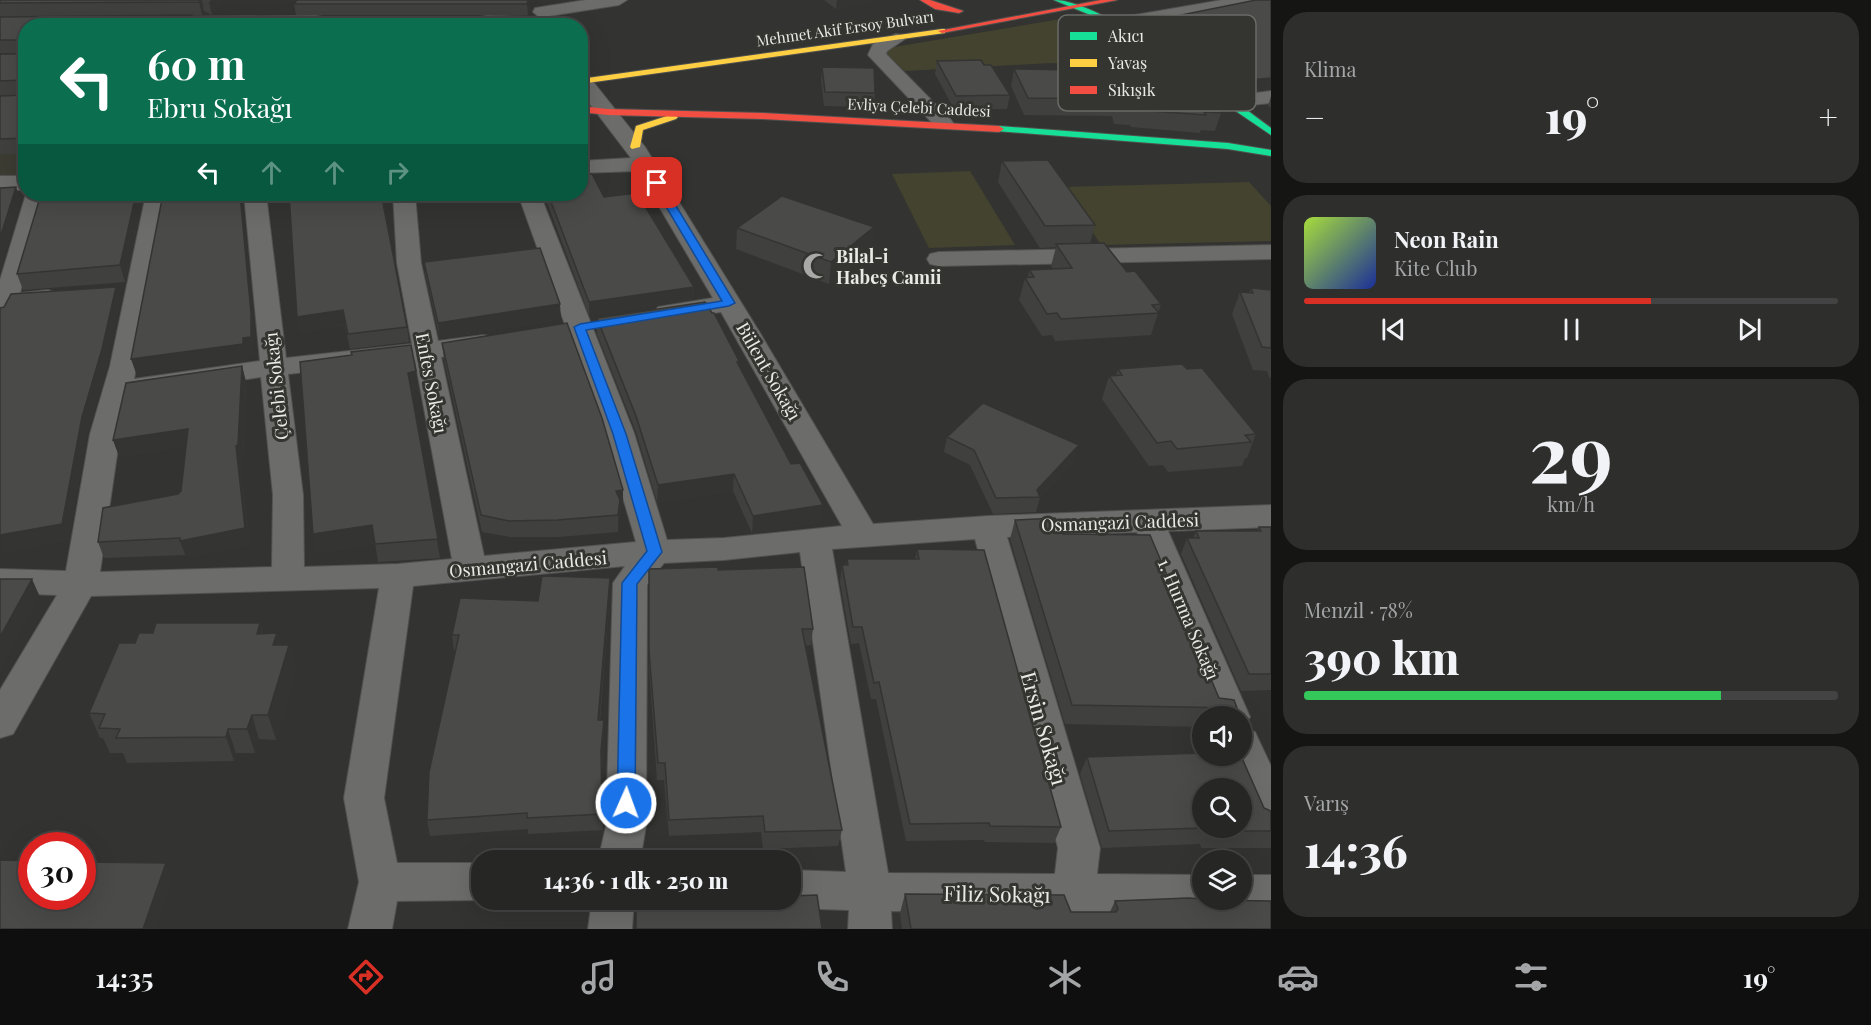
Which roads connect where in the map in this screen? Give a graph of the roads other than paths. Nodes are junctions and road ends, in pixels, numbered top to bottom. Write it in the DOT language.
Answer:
graph roads {
  1 [pos="284,0"];
  2 [pos="619,0"];
  3 [pos="924,0"];
  4 [pos="1058,0"];
  5 [pos="1113,0"];
  6 [pos="1251,0"];
  7 [pos="1078,5"];
  8 [pos="543,15"];
  9 [pos="1096,15"];
  10 [pos="1164,15"];
  11 [pos="924,16"];
  12 [pos="276,18"];
  13 [pos="504,18"];
  14 [pos="896,39"];
  15 [pos="588,74"];
  16 [pos="588,82"];
  17 [pos="1271,97"];
  18 [pos="1256,98"];
  19 [pos="588,110"];
  20 [pos="1243,111"];
  21 [pos="608,112"];
  22 [pos="699,113"];
  23 [pos="944,124"];
  24 [pos="1268,130"];
  25 [pos="1228,146"];
  26 [pos="1271,153"];
  27 [pos="640,155"];
  28 [pos="588,165"];
  29 [pos="0,183"];
  30 [pos="18,183"];
  31 [pos="35,201"];
  32 [pos="155,201"];
  33 [pos="256,201"];
  34 [pos="405,201"];
  35 [pos="532,201"];
  36 [pos="1271,252"];
  37 [pos="939,259"];
  38 [pos="71,296"];
  39 [pos="729,303"];
  40 [pos="2,306"];
  41 [pos="639,316"];
  42 [pos="512,338"];
  43 [pos="426,351"];
  44 [pos="275,367"];
  45 [pos="117,390"];
  46 [pos="1271,516"];
  47 [pos="1148,520"];
  48 [pos="988,527"];
  49 [pos="864,536"];
  50 [pos="814,538"];
  51 [pos="655,552"];
  52 [pos="470,570"];
  53 [pos="398,576"];
  54 [pos="288,578"];
  55 [pos="0,581"];
  56 [pos="81,584"];
  57 [pos="1226,706"];
  58 [pos="0,723"];
  59 [pos="1252,766"];
  60 [pos="1271,812"];
  61 [pos="621,850"];
  62 [pos="380,882"];
  63 [pos="471,882"];
  64 [pos="801,892"];
  65 [pos="1252,894"];
  66 [pos="1271,894"];
  67 [pos="1192,896"];
  68 [pos="612,910"];
  69 [pos="870,910"];
  70 [pos="1079,911"];
  71 [pos="370,929"];
  72 [pos="610,929"];
  1 -- 12 [label="street"];
  2 -- 8 [label="street"];
  3 -- 11 [label="street, Mehmet Akif Ersoy Bulvarı"];
  4 -- 7 [label="street"];
  5 -- 7 [label="street, Mehmet Akif Ersoy Bulvarı"];
  6 -- 10 [label="street"];
  7 -- 9 [label="street"];
  7 -- 14 [label="street, Mehmet Akif Ersoy Bulvarı"];
  8 -- 13 [label="street"];
  14 -- 15 [label="street, Mehmet Akif Ersoy Bulvarı"];
  14 -- 23 [label="street"];
  16 -- 21 [label="street, Bülent Sokağı"];
  17 -- 18 [label="street"];
  19 -- 21 [label="street, Evliya Çelebi Caddesi"];
  20 -- 24 [label="street"];
  21 -- 22 [label="street, Evliya Çelebi Caddesi"];
  21 -- 27 [label="street, Bülent Sokağı"];
  22 -- 23 [label="street, Evliya Çelebi Caddesi"];
  22 -- 27 [label="street"];
  23 -- 25 [label="street, Evliya Çelebi Caddesi"];
  24 -- 25 [label="street, Evliya Çelebi Caddesi"];
  25 -- 26 [label="street, Evliya Çelebi Caddesi"];
  27 -- 28 [label="street"];
  27 -- 39 [label="street, Bülent Sokağı"];
  29 -- 30 [label="street"];
  31 -- 40 [label="street"];
  32 -- 45 [label="street"];
  33 -- 44 [label="street, Çelebi Sokağı"];
  34 -- 43 [label="street, Enfes Sokağı"];
  35 -- 51 [label="street"];
  36 -- 37 [label="street"];
  38 -- 40 [label="street"];
  39 -- 41 [label="street"];
  39 -- 49 [label="street, Bülent Sokağı"];
  42 -- 43 [label="street"];
  43 -- 44 [label="street"];
  43 -- 52 [label="street, Enfes Sokağı"];
  44 -- 45 [label="street"];
  44 -- 54 [label="street, Çelebi Sokağı"];
  45 -- 56 [label="street"];
  46 -- 47 [label="street, Osmangazi Caddesi"];
  47 -- 48 [label="street, Osmangazi Caddesi"];
  47 -- 57 [label="street, 1. Hurma Sokağı"];
  48 -- 49 [label="street, Osmangazi Caddesi"];
  48 -- 70 [label="street, Ersin Sokağı"];
  49 -- 50 [label="street, Osmangazi Caddesi"];
  50 -- 51 [label="street, Osmangazi Caddesi"];
  50 -- 69 [label="street"];
  51 -- 52 [label="street, Osmangazi Caddesi"];
  51 -- 61 [label="street"];
  52 -- 53 [label="street, Osmangazi Caddesi"];
  53 -- 54 [label="street, Osmangazi Caddesi"];
  53 -- 62 [label="street"];
  54 -- 56 [label="street, Osmangazi Caddesi"];
  55 -- 56 [label="street, Osmangazi Caddesi"];
  56 -- 58 [label="street"];
  59 -- 60 [label="street"];
  62 -- 63 [label="street"];
  62 -- 71 [label="street"];
  64 -- 69 [label="street, Filiz Sokağı"];
  65 -- 66 [label="street"];
  67 -- 70 [label="street, Filiz Sokağı"];
  68 -- 72 [label="street"];
  69 -- 70 [label="street, Filiz Sokağı"];
}
